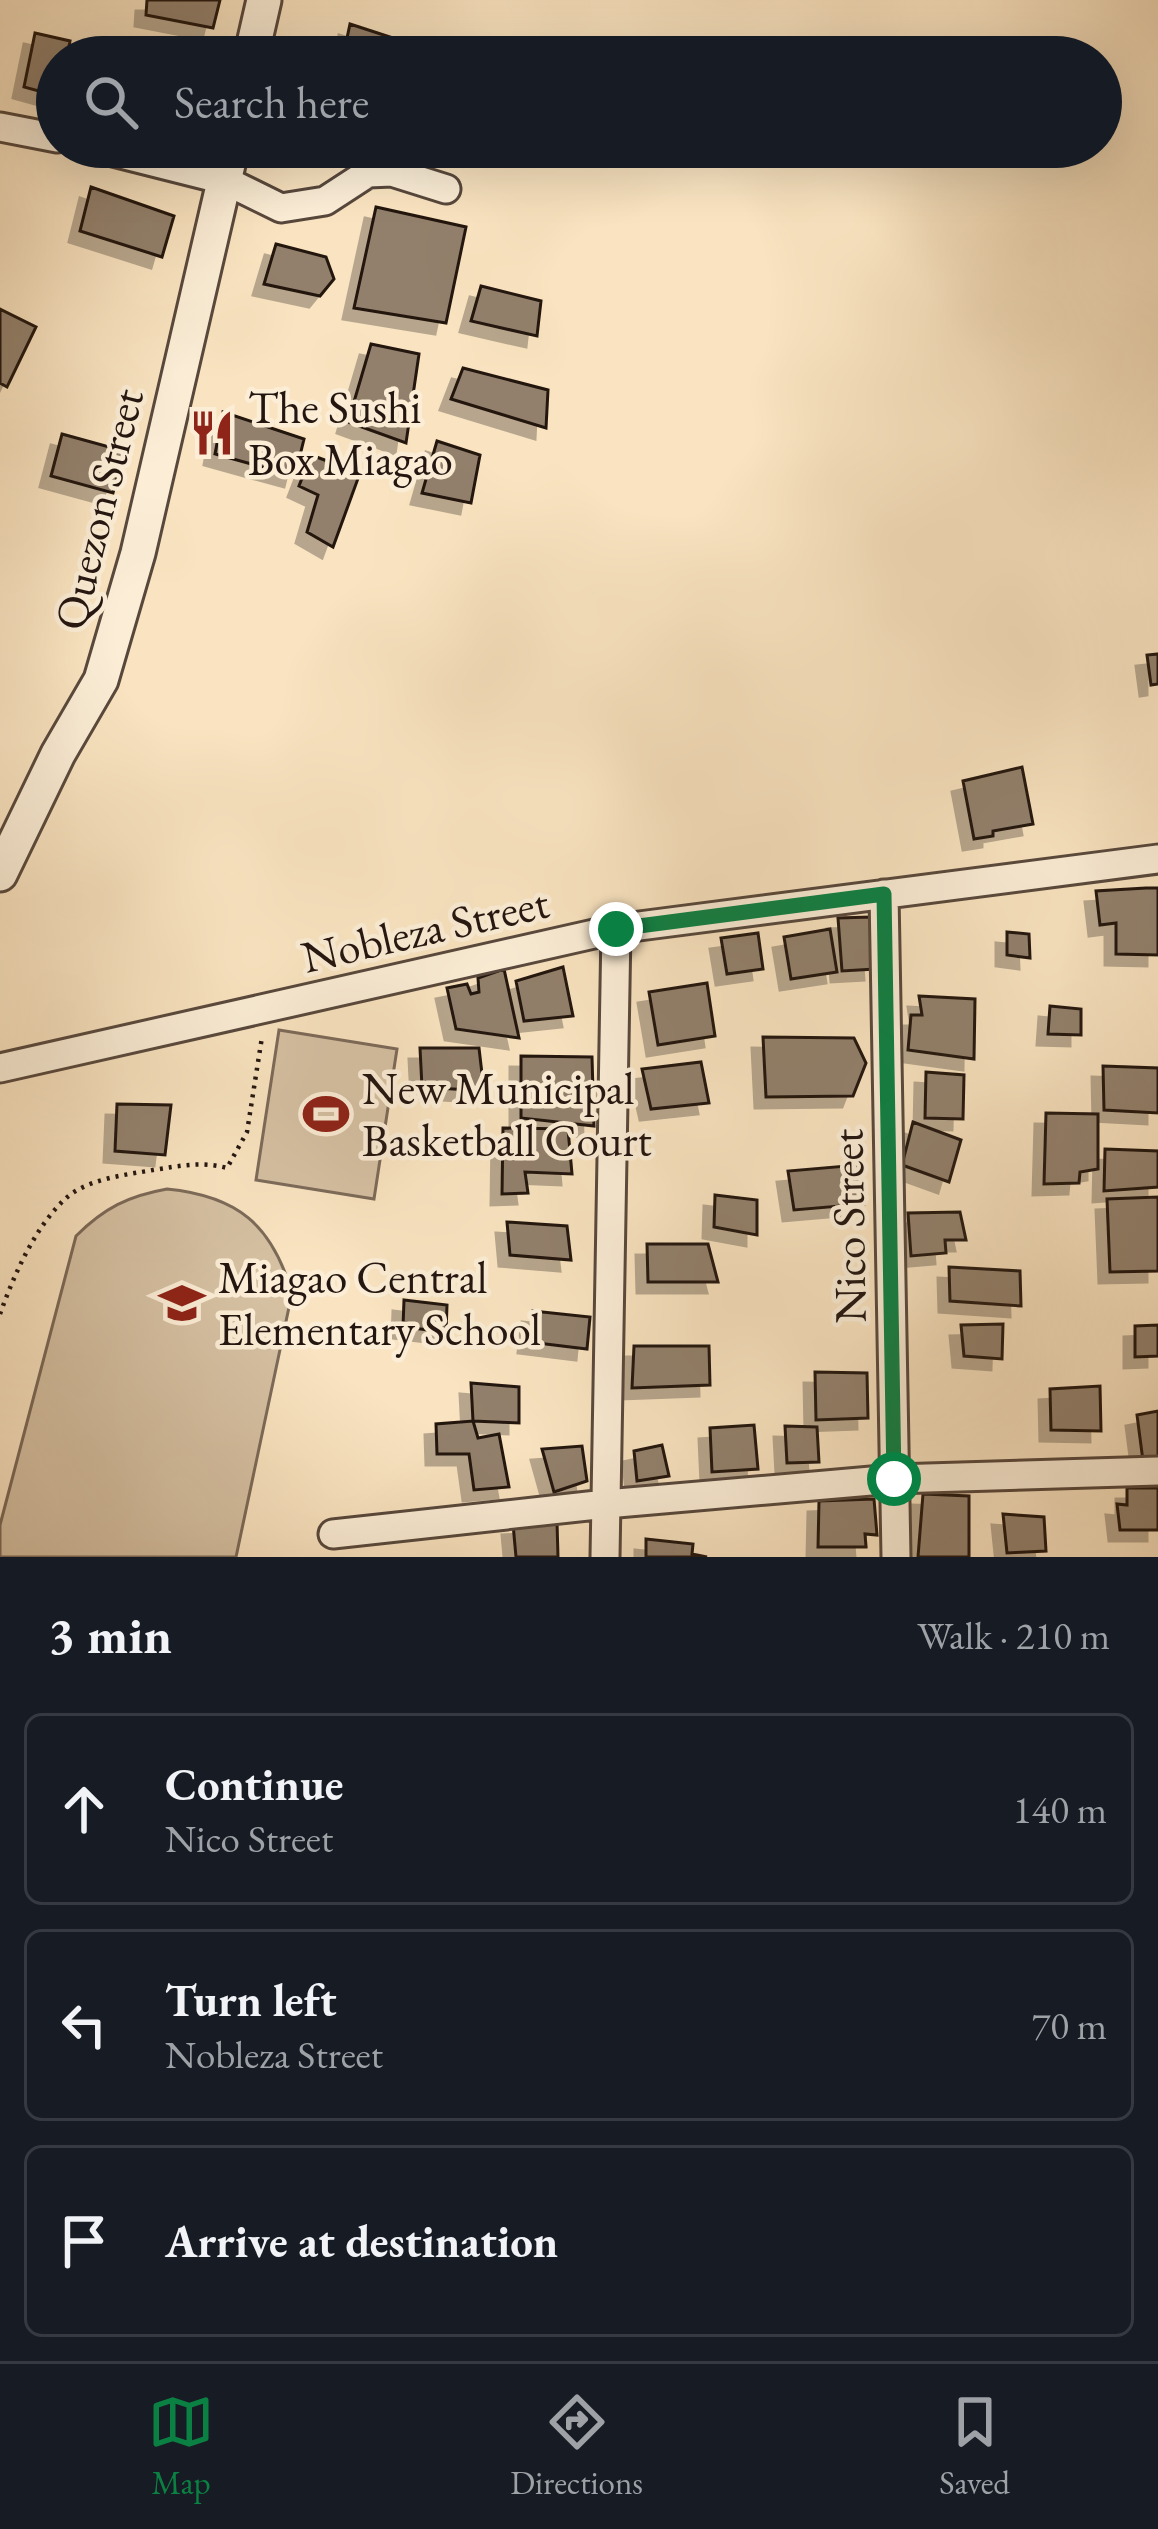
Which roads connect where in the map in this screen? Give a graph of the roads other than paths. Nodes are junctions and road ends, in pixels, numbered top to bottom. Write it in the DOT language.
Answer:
graph roads {
  1 [pos="264,0"];
  2 [pos="256,36"];
  3 [pos="0,127"];
  4 [pos="36,134"];
  5 [pos="227,168"];
  6 [pos="234,168"];
  7 [pos="446,189"];
  8 [pos="1158,859"];
  9 [pos="0,874"];
  10 [pos="884,894"];
  11 [pos="616,929"];
  12 [pos="0,1067"];
  13 [pos="1158,1471"];
  14 [pos="894,1479"];
  15 [pos="606,1504"];
  16 [pos="333,1534"];
  17 [pos="605,1557"];
  18 [pos="896,1557"];
  1 -- 2 [label="street"];
  3 -- 4 [label="street"];
  5 -- 9 [label="street, Quezon Street"];
  6 -- 7 [label="street"];
  8 -- 10 [label="street, Nobleza Street"];
  10 -- 11 [label="street, Nobleza Street"];
  10 -- 14 [label="street, Nico Street"];
  11 -- 12 [label="street, Nobleza Street"];
  11 -- 15 [label="street"];
  13 -- 14 [label="street"];
  14 -- 15 [label="street"];
  14 -- 18 [label="street, Nico Street"];
  15 -- 16 [label="street"];
  15 -- 17 [label="street"];
}
